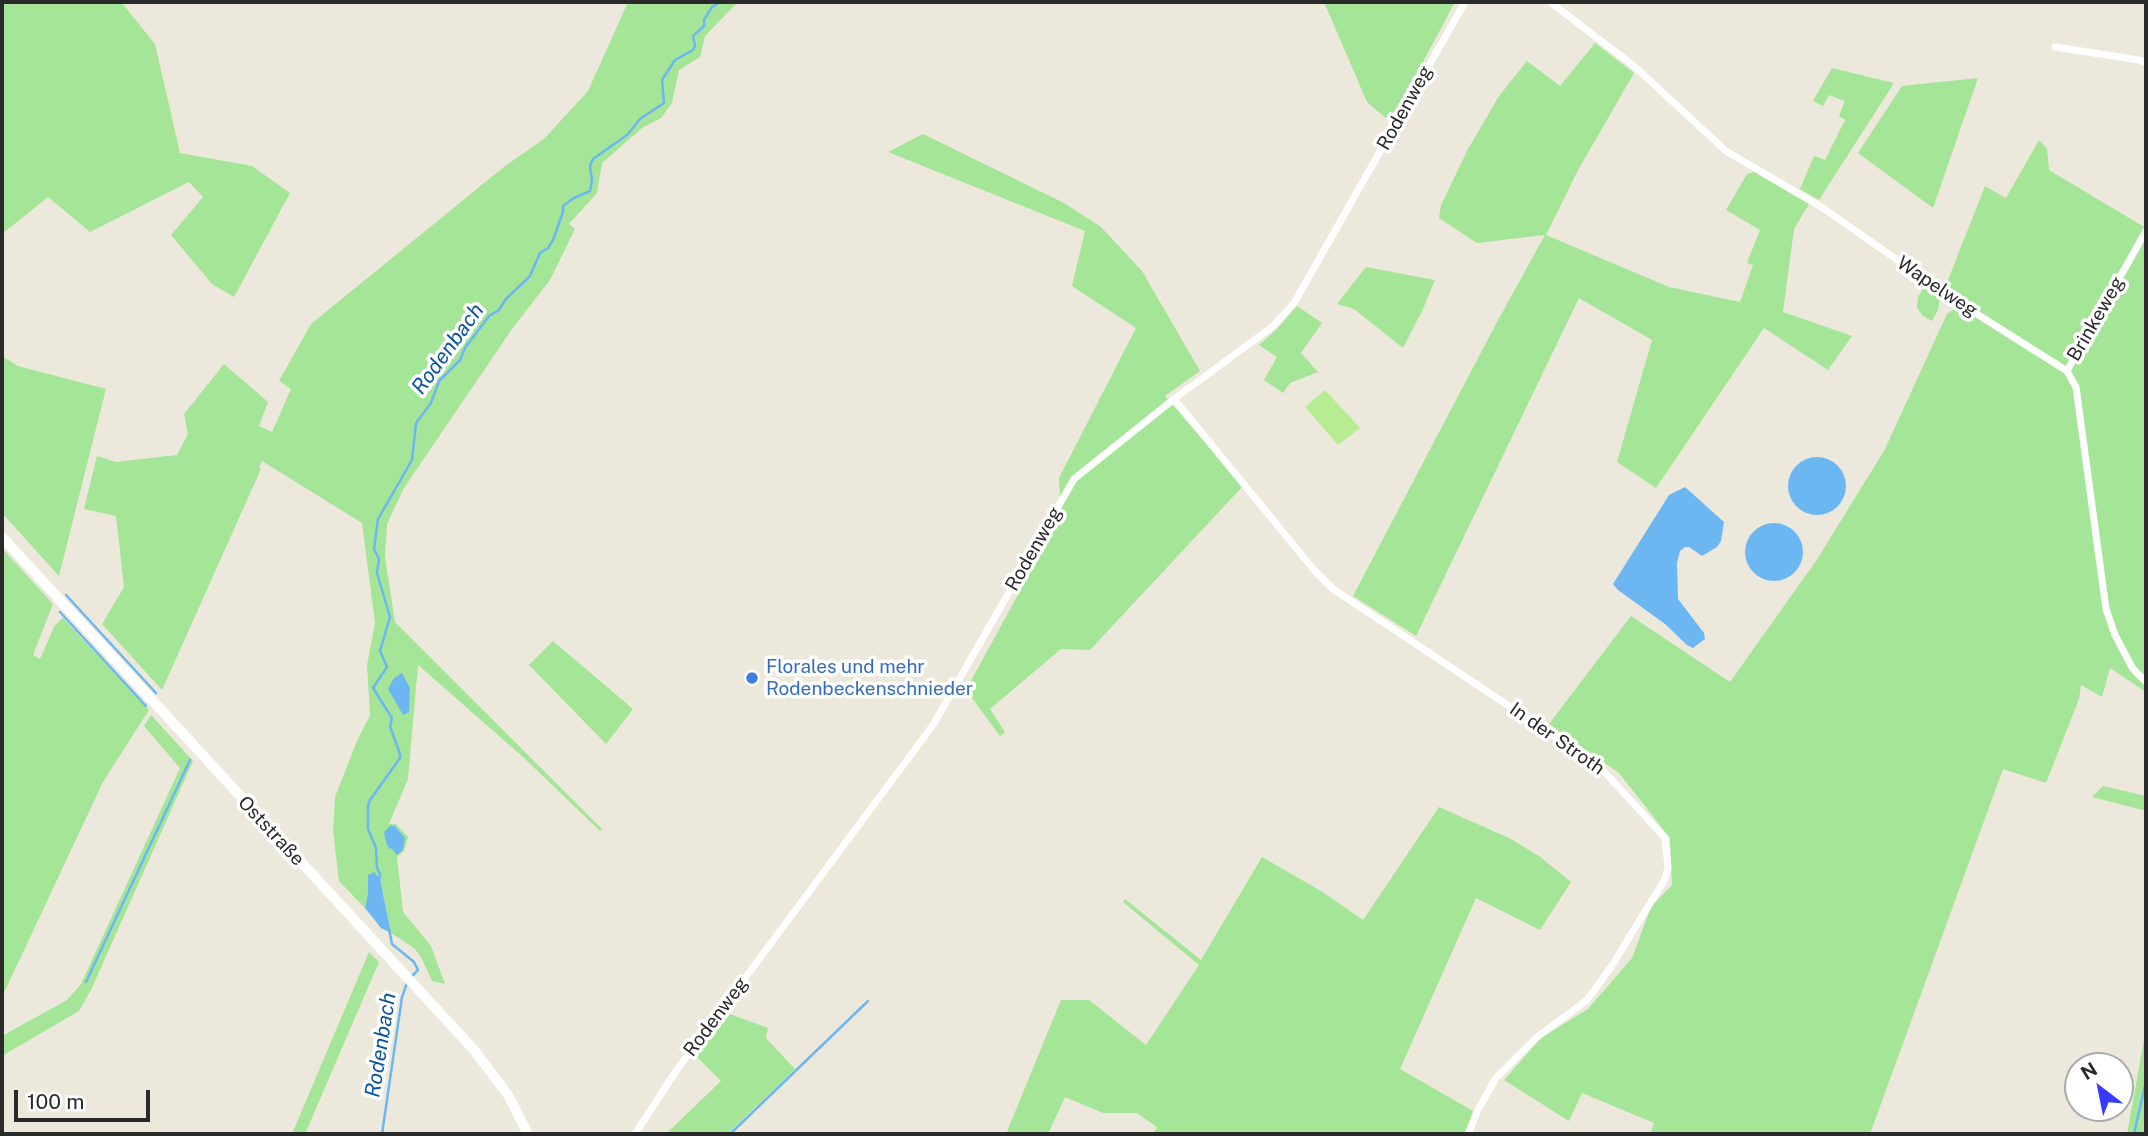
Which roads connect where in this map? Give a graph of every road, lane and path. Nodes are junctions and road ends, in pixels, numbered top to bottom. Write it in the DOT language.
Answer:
graph roads {
  1 [pos="1465,2"];
  2 [pos="1550,2"];
  3 [pos="2055,47"];
  4 [pos="2146,63"];
  5 [pos="2146,231"];
  6 [pos="2067,371"];
  7 [pos="1174,399"];
  8 [pos="2,537"];
  9 [pos="2146,682"];
  10 [pos="528,1134"];
  11 [pos="635,1134"];
  12 [pos="1468,1134"];
  1 -- 7 [label="street, Rodenweg"];
  2 -- 6 [label="street, Wapelweg"];
  3 -- 4 [label="street"];
  5 -- 6 [label="street, Brinkeweg"];
  6 -- 9 [label="street"];
  7 -- 11 [label="street, Rodenweg"];
  7 -- 12 [label="street, In der Stroth"];
  8 -- 10 [label="main road, Oststraße"];
}
